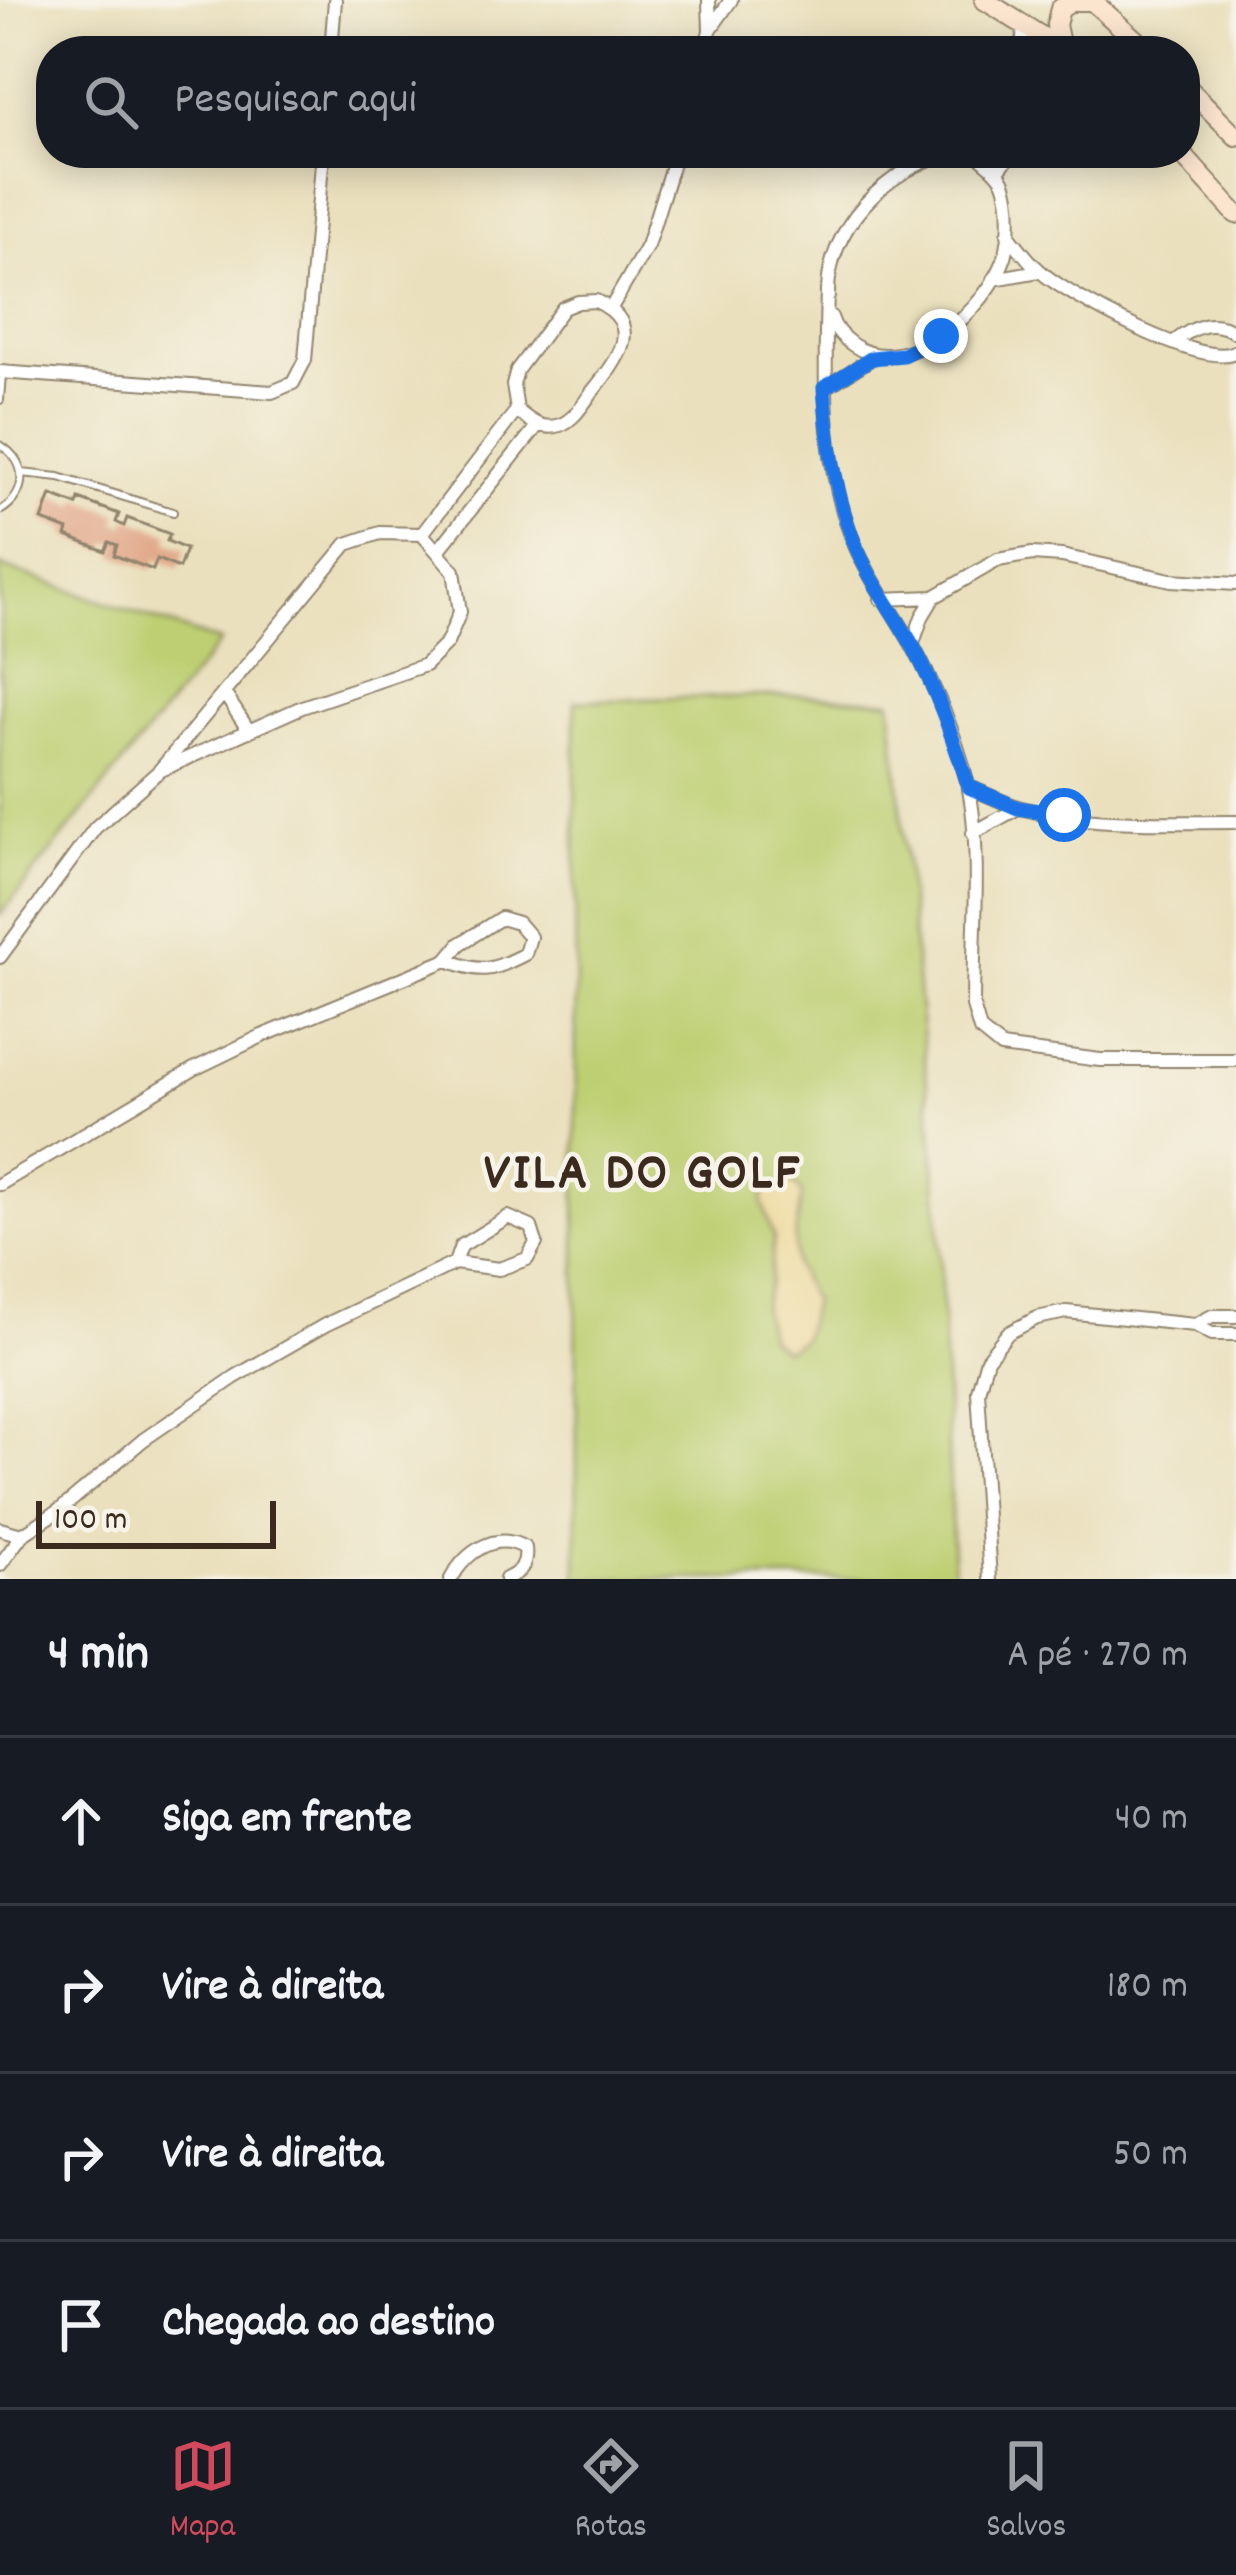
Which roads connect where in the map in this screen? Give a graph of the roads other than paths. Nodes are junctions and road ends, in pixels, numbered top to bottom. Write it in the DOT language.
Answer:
graph roads {
  1 [pos="335,0"];
  2 [pos="709,0"];
  3 [pos="731,0"];
  4 [pos="984,0"];
  5 [pos="1092,1"];
  6 [pos="1024,24"];
  7 [pos="710,32"];
  8 [pos="332,36"];
  9 [pos="709,36"];
  10 [pos="1023,36"];
  11 [pos="1042,36"];
  12 [pos="1059,36"];
  13 [pos="1129,36"];
  14 [pos="1200,100"];
  15 [pos="1236,136"];
  16 [pos="321,168"];
  17 [pos="671,168"];
  18 [pos="910,168"];
  19 [pos="993,168"];
  20 [pos="1000,168"];
  21 [pos="1195,168"];
  22 [pos="997,172"];
  23 [pos="1236,214"];
  24 [pos="1008,234"];
  25 [pos="1039,271"];
  26 [pos="994,279"];
  27 [pos="827,290"];
  28 [pos="611,308"];
  29 [pos="1236,333"];
  30 [pos="1174,342"];
  31 [pos="1236,351"];
  32 [pos="872,358"];
  33 [pos="1,372"];
  34 [pos="824,388"];
  35 [pos="0,400"];
  36 [pos="517,410"];
  37 [pos="538,425"];
  38 [pos="0,445"];
  39 [pos="22,473"];
  40 [pos="0,511"];
  41 [pos="172,512"];
  42 [pos="422,534"];
  43 [pos="438,550"];
  44 [pos="1236,584"];
  45 [pos="934,597"];
  46 [pos="881,599"];
  47 [pos="913,646"];
  48 [pos="224,693"];
  49 [pos="249,730"];
  50 [pos="159,771"];
  51 [pos="969,787"];
  52 [pos="1018,808"];
  53 [pos="1236,822"];
  54 [pos="973,833"];
  55 [pos="0,957"];
  56 [pos="447,960"];
  57 [pos="1236,1060"];
  58 [pos="0,1184"];
  59 [pos="454,1263"];
  60 [pos="1236,1316"];
  61 [pos="1195,1325"];
  62 [pos="1236,1334"];
  63 [pos="0,1529"];
  64 [pos="22,1535"];
  65 [pos="0,1565"];
  66 [pos="451,1579"];
  67 [pos="506,1579"];
  68 [pos="990,1579"];
  1 -- 8 [label="street"];
  2 -- 7 [label="street"];
  3 -- 7 [label="street"];
  4 -- 6 [label="main road"];
  5 -- 12 [label="main road"];
  5 -- 13 [label="main road"];
  6 -- 10 [label="street"];
  6 -- 11 [label="main road"];
  7 -- 9 [label="street"];
  14 -- 15 [label="main road"];
  16 -- 33 [label="street"];
  17 -- 28 [label="street"];
  18 -- 27 [label="street"];
  19 -- 22 [label="street"];
  20 -- 22 [label="street"];
  21 -- 23 [label="main road"];
  22 -- 24 [label="street"];
  24 -- 25 [label="street"];
  24 -- 26 [label="street"];
  25 -- 26 [label="street"];
  25 -- 30 [label="street"];
  26 -- 32 [label="street"];
  27 -- 32 [label="street"];
  27 -- 34 [label="street"];
  28 -- 36 [label="street"];
  28 -- 37 [label="street"];
  29 -- 30 [label="street"];
  30 -- 31 [label="street"];
  32 -- 34 [label="street"];
  33 -- 35 [label="lane"];
  34 -- 46 [label="street"];
  36 -- 37 [label="street"];
  36 -- 42 [label="street"];
  37 -- 43 [label="street"];
  38 -- 39 [label="lane"];
  39 -- 40 [label="lane"];
  39 -- 41 [label="lane"];
  42 -- 43 [label="street"];
  42 -- 48 [label="street"];
  43 -- 49 [label="street"];
  44 -- 45 [label="street"];
  45 -- 46 [label="street"];
  45 -- 47 [label="street"];
  46 -- 47 [label="street"];
  47 -- 51 [label="street"];
  48 -- 49 [label="street"];
  48 -- 50 [label="street"];
  49 -- 50 [label="street"];
  50 -- 55 [label="street"];
  51 -- 52 [label="street"];
  51 -- 54 [label="street"];
  52 -- 53 [label="street"];
  52 -- 54 [label="street"];
  54 -- 57 [label="street"];
  56 -- 56 [label="street"];
  56 -- 58 [label="street"];
  59 -- 59 [label="street"];
  59 -- 64 [label="street"];
  60 -- 61 [label="street"];
  61 -- 62 [label="street"];
  61 -- 68 [label="street"];
  63 -- 64 [label="street"];
  64 -- 65 [label="street"];
  66 -- 67 [label="street"];
}
